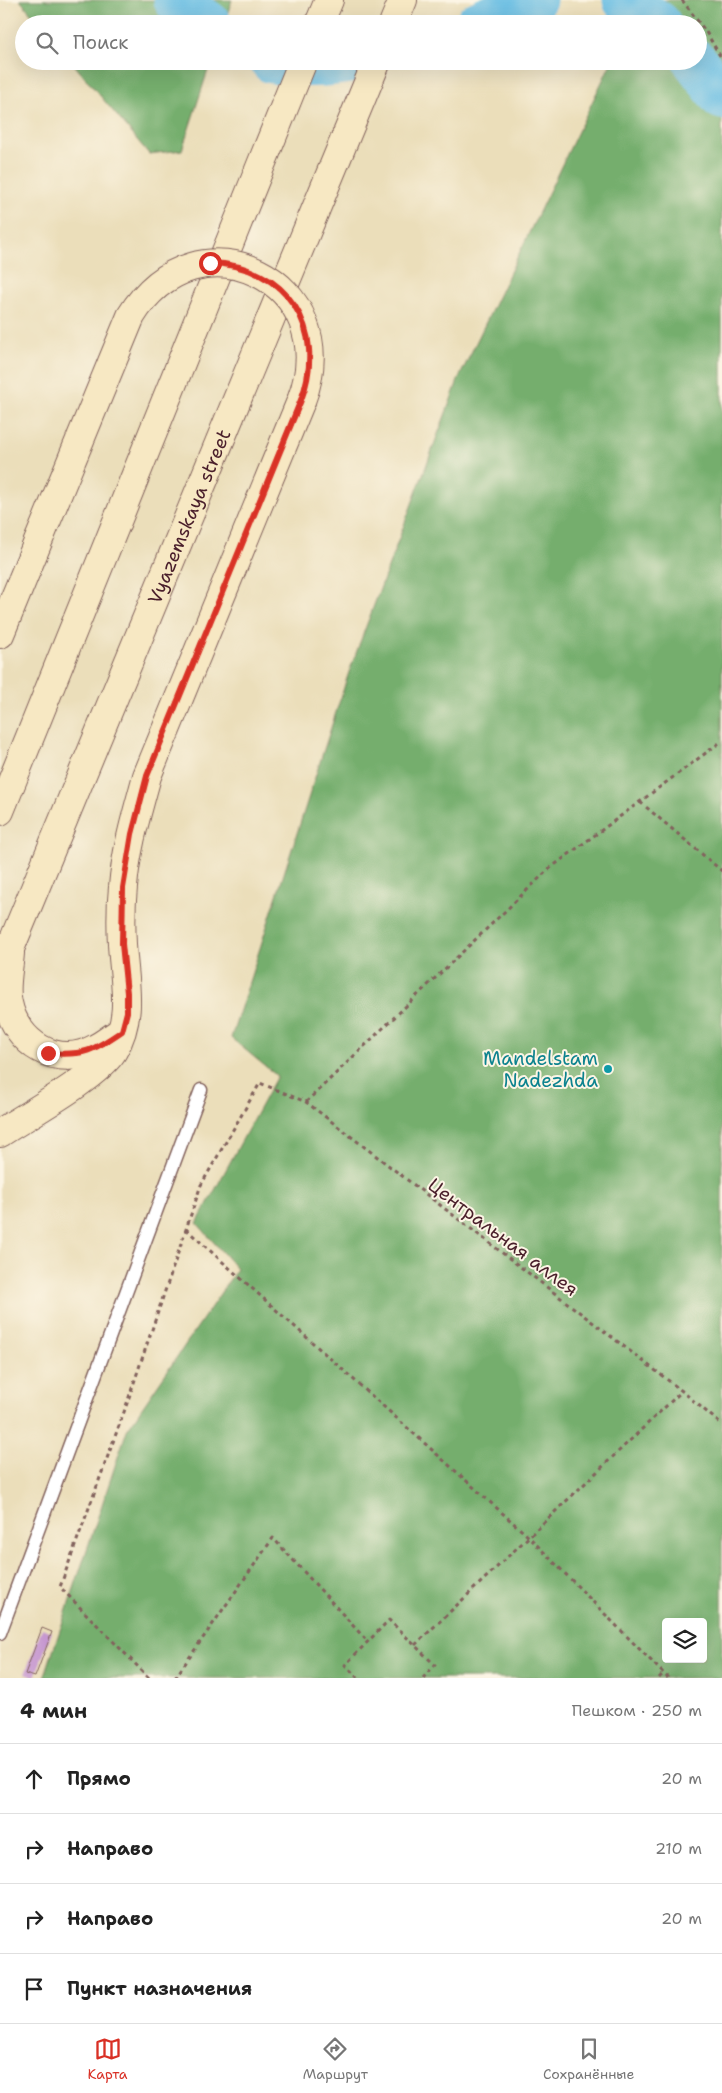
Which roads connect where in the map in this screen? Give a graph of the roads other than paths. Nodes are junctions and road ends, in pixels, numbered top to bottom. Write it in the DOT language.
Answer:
graph roads {
  1 [pos="329,0"];
  2 [pos="403,0"];
  3 [pos="323,15"];
  4 [pos="397,15"];
  5 [pos="299,70"];
  6 [pos="373,70"];
  7 [pos="0,634"];
  8 [pos="0,811"];
  9 [pos="5,961"];
  10 [pos="122,1031"];
  11 [pos="201,1090"];
  12 [pos="0,1133"];
  13 [pos="0,1633"];
  1 -- 3 [label="main road"];
  2 -- 4 [label="main road"];
  5 -- 8 [label="main road"];
  6 -- 9 [label="main road, Vyazemskaya street"];
  7 -- 10 [label="main road, bridge"];
  9 -- 10 [label="main road, Vyazemskaya street"];
  10 -- 12 [label="main road"];
  11 -- 13 [label="lane"];
}
